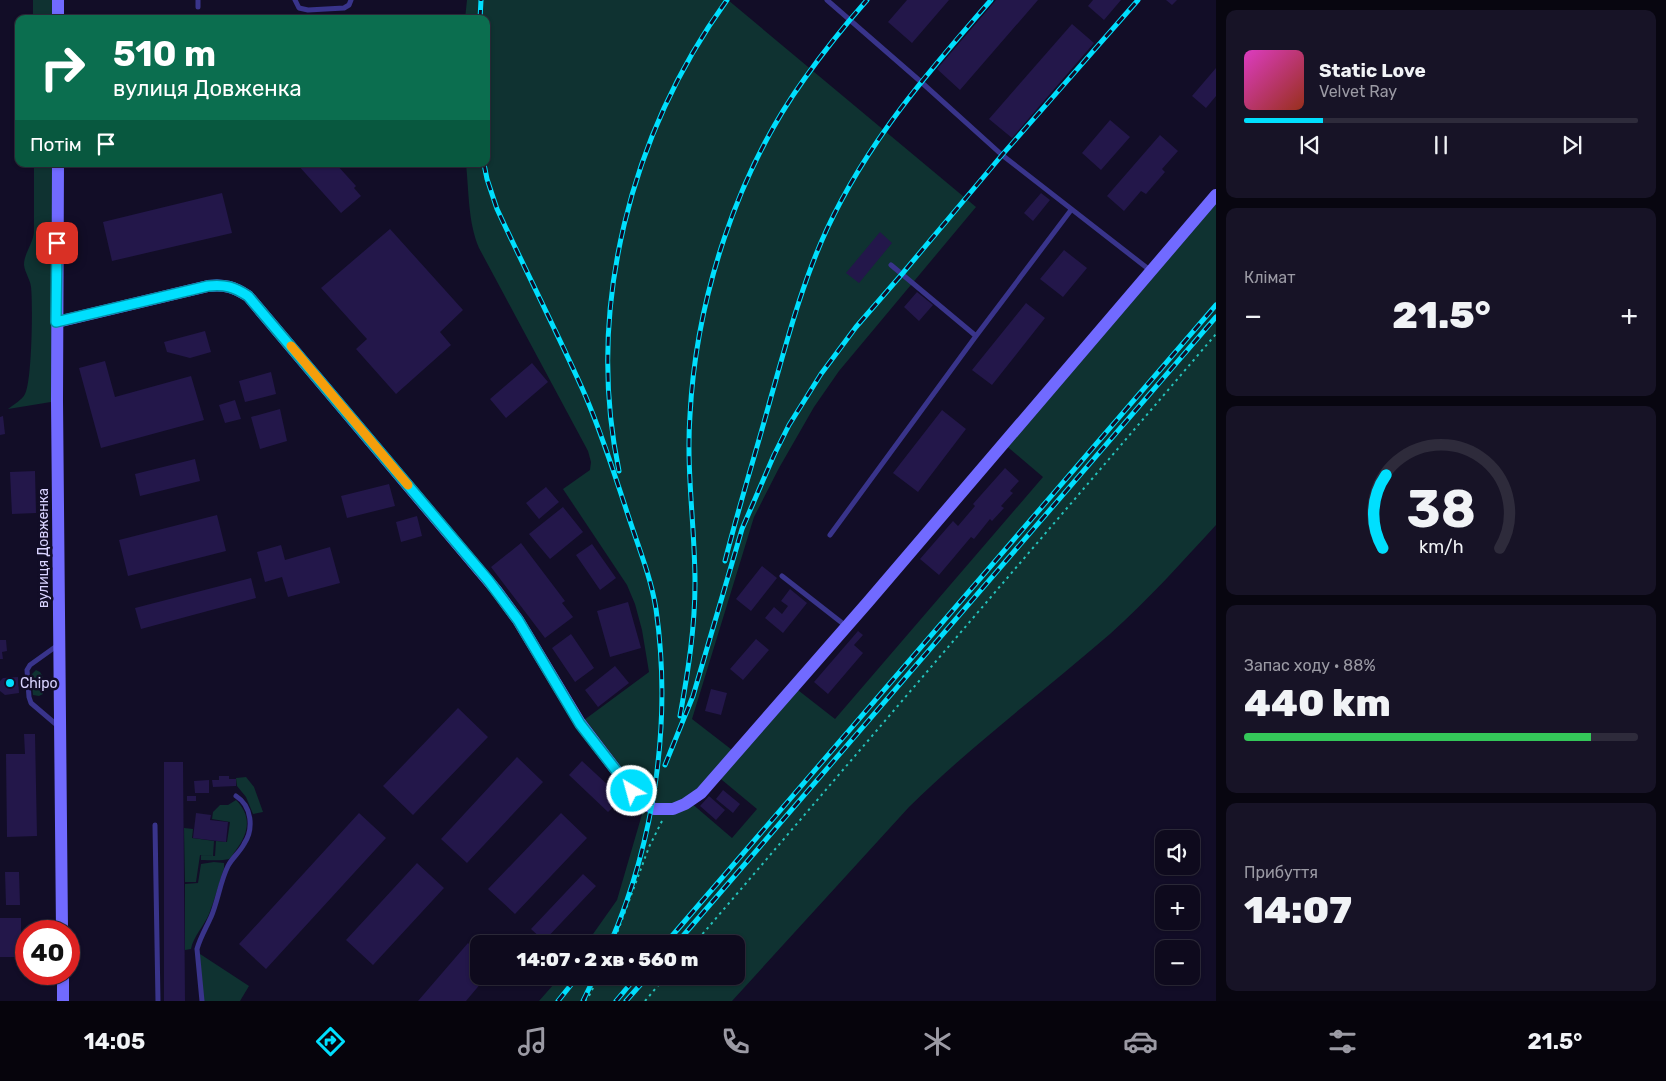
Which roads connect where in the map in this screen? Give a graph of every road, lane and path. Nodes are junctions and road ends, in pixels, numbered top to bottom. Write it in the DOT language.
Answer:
graph roads {
  1 [pos="58,0"];
  2 [pos="198,0"];
  3 [pos="295,0"];
  4 [pos="351,0"];
  5 [pos="827,0"];
  6 [pos="198,7"];
  7 [pos="58,15"];
  8 [pos="58,167"];
  9 [pos="1216,194"];
  10 [pos="1071,210"];
  11 [pos="891,265"];
  12 [pos="1152,272"];
  13 [pos="56,322"];
  14 [pos="1216,334"];
  15 [pos="976,336"];
  16 [pos="830,535"];
  17 [pos="782,576"];
  18 [pos="847,627"];
  19 [pos="58,645"];
  20 [pos="60,726"];
  21 [pos="236,796"];
  22 [pos="667,809"];
  23 [pos="155,825"];
  24 [pos="62,920"];
  25 [pos="617,935"];
  26 [pos="702,935"];
  27 [pos="62,985"];
  28 [pos="595,985"];
  29 [pos="658,985"];
  30 [pos="63,1001"];
  31 [pos="158,1001"];
  32 [pos="202,1001"];
  33 [pos="584,1001"];
  34 [pos="645,1001"];
  1 -- 7 [label="street"];
  2 -- 6 [label="lane"];
  3 -- 4 [label="lane"];
  5 -- 10 [label="lane"];
  8 -- 13 [label="street, вулиця Довженка"];
  9 -- 12 [label="street"];
  10 -- 12 [label="lane"];
  10 -- 15 [label="lane"];
  11 -- 15 [label="lane"];
  12 -- 18 [label="street"];
  13 -- 19 [label="street, вулиця Довженка"];
  13 -- 22 [label="street"];
  14 -- 26 [label="path"];
  15 -- 16 [label="lane"];
  17 -- 18 [label="lane"];
  18 -- 22 [label="street"];
  19 -- 20 [label="street, вулиця Довженка"];
  19 -- 20 [label="lane"];
  20 -- 24 [label="street, вулиця Довженка"];
  21 -- 32 [label="lane"];
  22 -- 25 [label="path"];
  23 -- 31 [label="lane"];
  27 -- 30 [label="street"];
  28 -- 33 [label="path"];
  29 -- 34 [label="path"];
}
